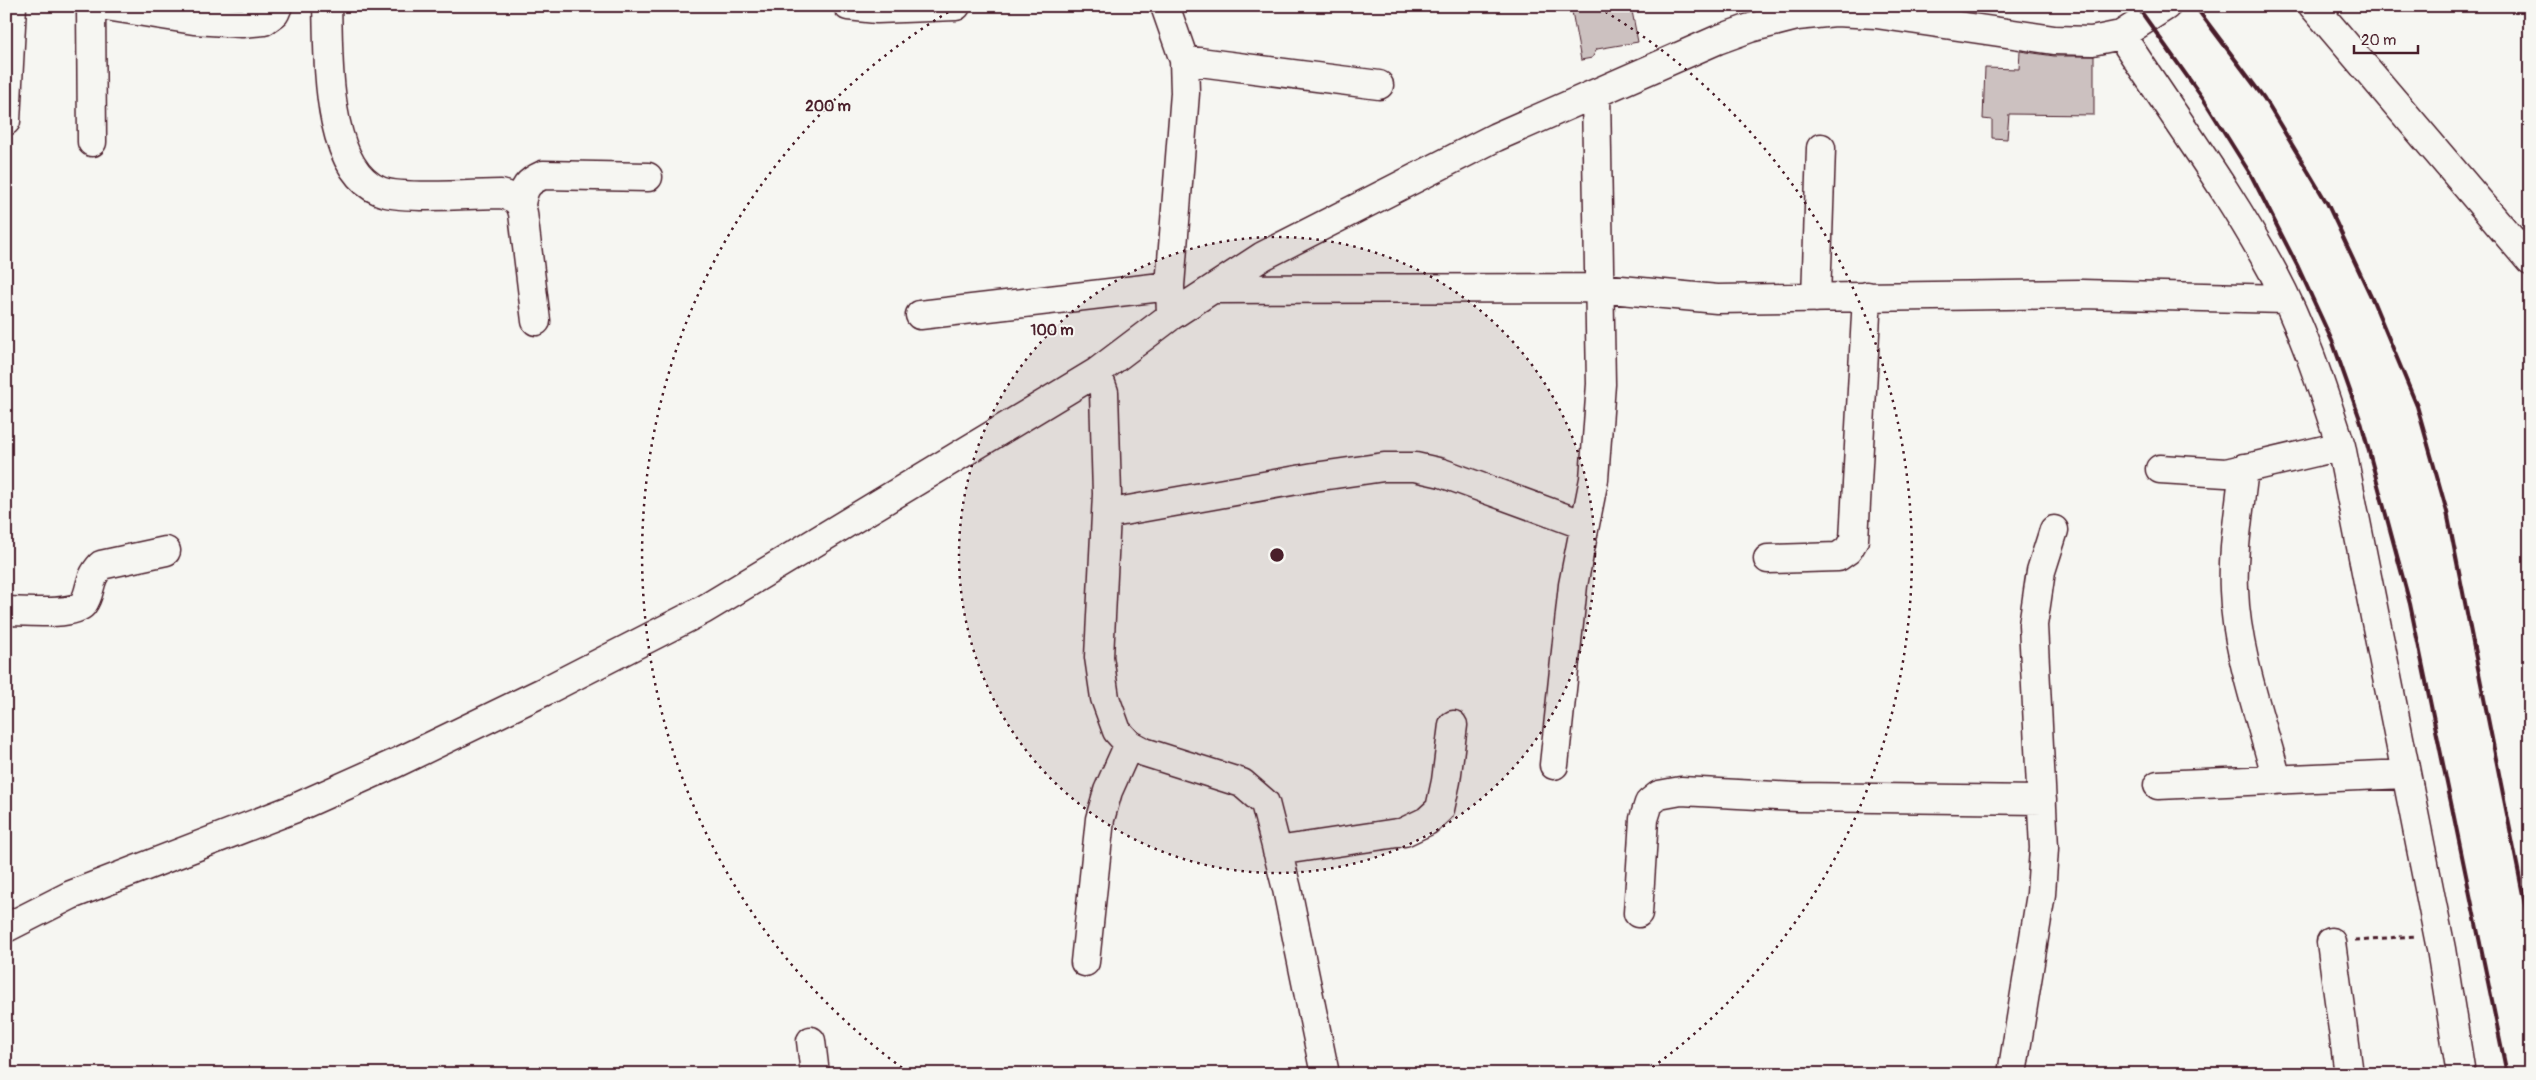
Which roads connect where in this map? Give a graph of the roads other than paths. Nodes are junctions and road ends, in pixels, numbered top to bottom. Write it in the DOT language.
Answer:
graph roads {
  1 [pos="12,6"];
  2 [pos="91,6"];
  3 [pos="106,6"];
  4 [pos="278,6"];
  5 [pos="327,6"];
  6 [pos="848,6"];
  7 [pos="956,6"];
  8 [pos="1165,6"];
  9 [pos="2166,6"];
  10 [pos="2313,6"];
  11 [pos="2121,35"];
  12 [pos="1184,60"];
  13 [pos="1378,85"];
  14 [pos="1596,95"];
  15 [pos="6,121"];
  16 [pos="92,142"];
  17 [pos="1821,148"];
  18 [pos="648,177"];
  19 [pos="521,204"];
  20 [pos="2530,261"];
  21 [pos="1170,286"];
  22 [pos="1600,288"];
  23 [pos="1214,289"];
  24 [pos="1867,296"];
  25 [pos="1816,298"];
  26 [pos="2285,299"];
  27 [pos="920,315"];
  28 [pos="1171,316"];
  29 [pos="536,321"];
  30 [pos="1097,372"];
  31 [pos="2341,446"];
  32 [pos="2244,468"];
  33 [pos="2160,469"];
  34 [pos="1106,514"];
  35 [pos="1584,525"];
  36 [pos="2054,530"];
  37 [pos="166,551"];
  38 [pos="1768,559"];
  39 [pos="6,611"];
  40 [pos="1453,725"];
  41 [pos="1129,744"];
  42 [pos="1554,765"];
  43 [pos="2405,774"];
  44 [pos="2277,780"];
  45 [pos="2158,785"];
  46 [pos="2042,800"];
  47 [pos="1277,851"];
  48 [pos="1638,913"];
  49 [pos="6,928"];
  50 [pos="2332,942"];
  51 [pos="1085,962"];
  52 [pos="811,1041"];
  53 [pos="815,1074"];
  54 [pos="1325,1074"];
  55 [pos="2012,1074"];
  56 [pos="2349,1074"];
  57 [pos="2461,1074"];
  1 -- 15 [label="street"];
  2 -- 16 [label="street"];
  3 -- 4 [label="street"];
  5 -- 19 [label="street"];
  6 -- 7 [label="street"];
  8 -- 12 [label="street"];
  9 -- 11 [label="street"];
  10 -- 20 [label="street"];
  11 -- 14 [label="street"];
  11 -- 26 [label="street"];
  12 -- 13 [label="street"];
  12 -- 21 [label="street"];
  14 -- 22 [label="street"];
  14 -- 23 [label="street"];
  17 -- 25 [label="street"];
  18 -- 19 [label="street"];
  19 -- 29 [label="street"];
  21 -- 27 [label="street"];
  21 -- 28 [label="street"];
  22 -- 23 [label="street"];
  22 -- 25 [label="street"];
  22 -- 35 [label="street"];
  23 -- 28 [label="street"];
  24 -- 25 [label="street"];
  24 -- 26 [label="street"];
  24 -- 38 [label="street"];
  26 -- 31 [label="street"];
  28 -- 30 [label="street"];
  30 -- 34 [label="street"];
  30 -- 49 [label="street"];
  31 -- 32 [label="street"];
  31 -- 43 [label="street"];
  32 -- 33 [label="street"];
  32 -- 44 [label="street"];
  34 -- 35 [label="street"];
  34 -- 41 [label="street"];
  35 -- 42 [label="street"];
  36 -- 46 [label="street"];
  37 -- 39 [label="street"];
  40 -- 47 [label="street"];
  41 -- 47 [label="street"];
  41 -- 51 [label="street"];
  43 -- 44 [label="street"];
  43 -- 57 [label="street"];
  44 -- 45 [label="street"];
  46 -- 48 [label="street"];
  46 -- 55 [label="street"];
  47 -- 54 [label="street"];
  50 -- 56 [label="street"];
  52 -- 53 [label="street"];
}
